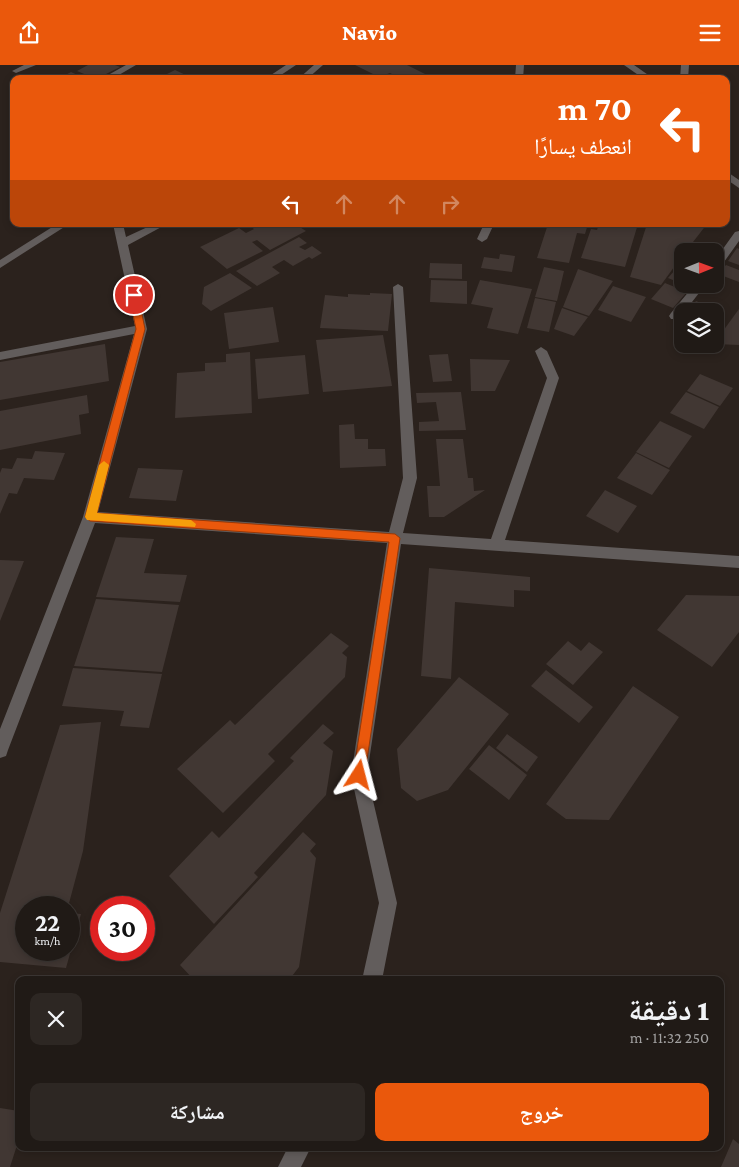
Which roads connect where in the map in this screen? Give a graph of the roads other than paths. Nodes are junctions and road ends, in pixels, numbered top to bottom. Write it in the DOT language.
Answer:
graph roads {
  1 [pos="32,65"];
  2 [pos="132,65"];
  3 [pos="292,65"];
  4 [pos="319,65"];
  5 [pos="628,65"];
  6 [pos="17,72"];
  7 [pos="113,75"];
  8 [pos="276,75"];
  9 [pos="307,75"];
  10 [pos="645,75"];
  11 [pos="59,227"];
  12 [pos="119,227"];
  13 [pos="156,227"];
  14 [pos="488,227"];
  15 [pos="739,235"];
  16 [pos="482,239"];
  17 [pos="123,243"];
  18 [pos="724,255"];
  19 [pos="0,265"];
  20 [pos="398,287"];
  21 [pos="694,293"];
  22 [pos="686,303"];
  23 [pos="141,329"];
  24 [pos="541,351"];
  25 [pos="0,356"];
  26 [pos="90,517"];
  27 [pos="395,538"];
  28 [pos="496,545"];
  29 [pos="739,562"];
  30 [pos="0,750"];
  31 [pos="373,976"];
  32 [pos="298,1151"];
  33 [pos="289,1167"];
  1 -- 6 [label="street"];
  2 -- 7 [label="street"];
  3 -- 8 [label="street"];
  4 -- 9 [label="street"];
  5 -- 10 [label="street"];
  11 -- 19 [label="street"];
  12 -- 17 [label="street"];
  13 -- 17 [label="street"];
  14 -- 16 [label="street"];
  15 -- 18 [label="street"];
  17 -- 23 [label="street"];
  20 -- 27 [label="street"];
  21 -- 22 [label="street"];
  23 -- 25 [label="street"];
  23 -- 26 [label="street"];
  24 -- 28 [label="street"];
  26 -- 27 [label="street"];
  26 -- 30 [label="street"];
  27 -- 28 [label="street"];
  27 -- 31 [label="street"];
  28 -- 29 [label="street"];
  32 -- 33 [label="street"];
}
